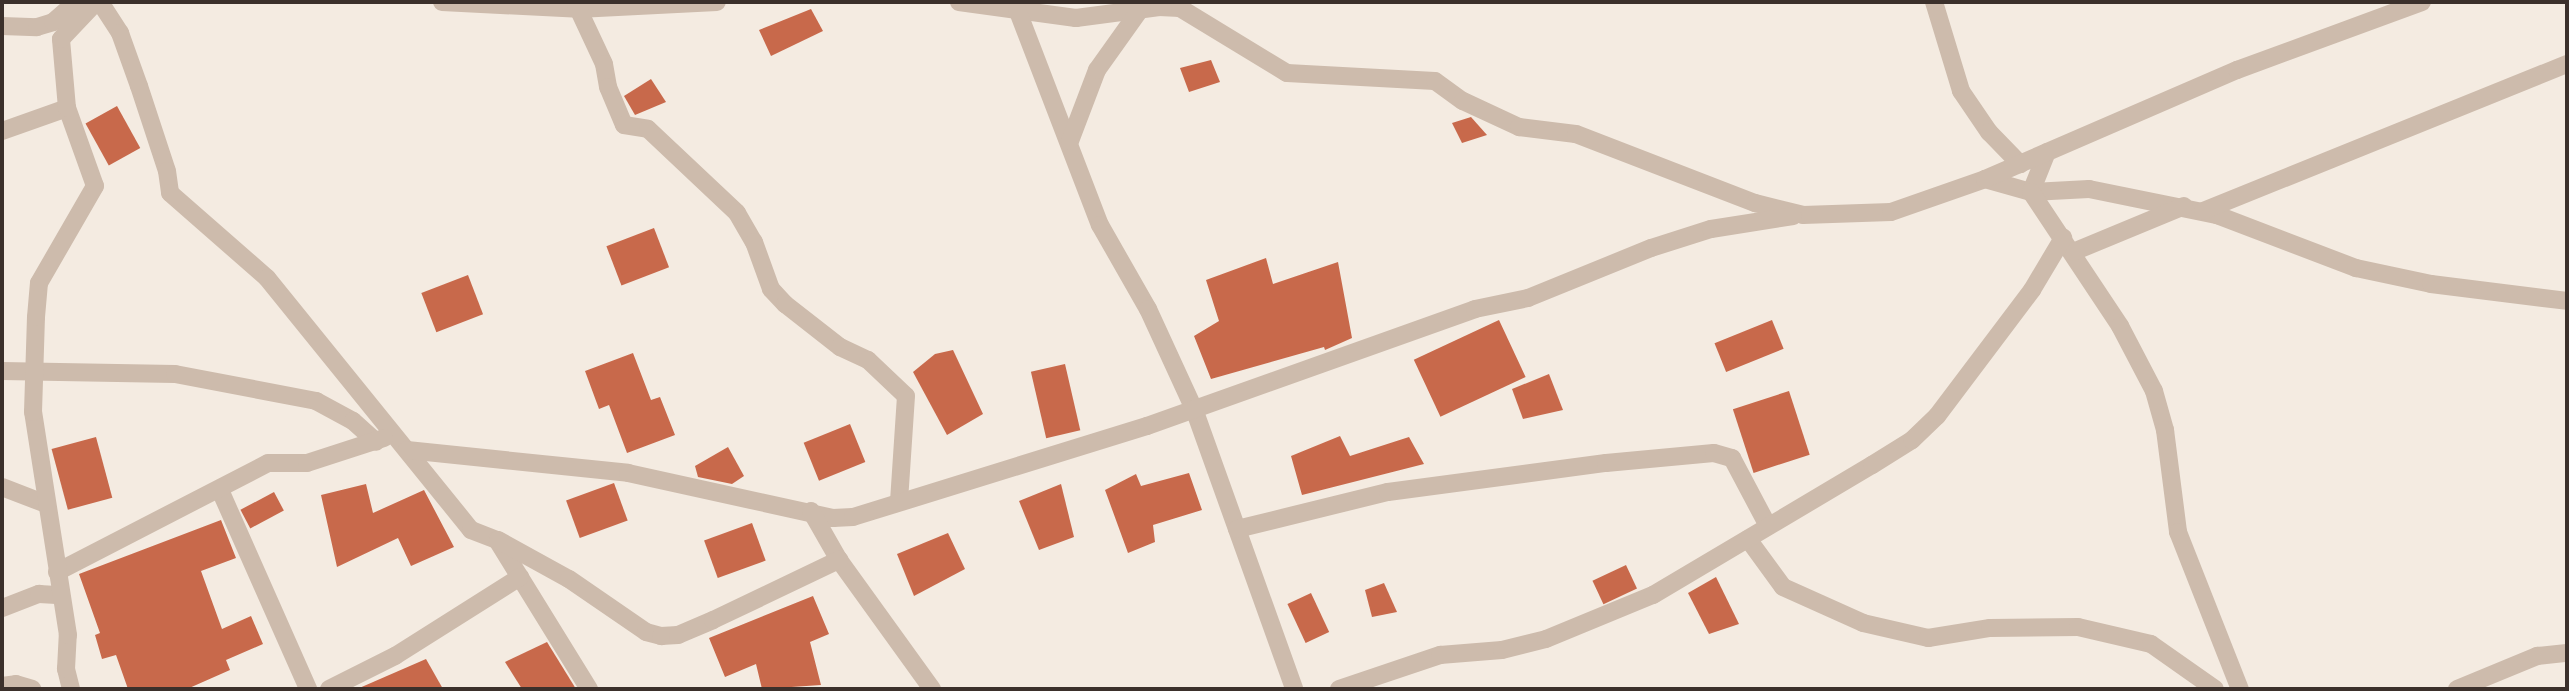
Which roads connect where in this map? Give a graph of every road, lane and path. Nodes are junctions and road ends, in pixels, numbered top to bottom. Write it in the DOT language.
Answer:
graph roads {
  1 [pos="76,2"];
  2 [pos="98,2"];
  3 [pos="442,2"];
  4 [pos="717,2"];
  5 [pos="959,2"];
  6 [pos="1934,2"];
  7 [pos="2422,2"];
  8 [pos="576,5"];
  9 [pos="1143,5"];
  10 [pos="1017,9"];
  11 [pos="2,26"];
  12 [pos="2567,64"];
  13 [pos="67,108"];
  14 [pos="2,131"];
  15 [pos="1070,141"];
  16 [pos="2047,152"];
  17 [pos="2020,164"];
  18 [pos="1985,179"];
  19 [pos="2031,192"];
  20 [pos="2184,206"];
  21 [pos="2203,211"];
  22 [pos="1803,215"];
  23 [pos="2068,245"];
  24 [pos="2567,302"];
  25 [pos="2,370"];
  26 [pos="36,372"];
  27 [pos="1194,409"];
  28 [pos="394,434"];
  29 [pos="376,442"];
  30 [pos="407,450"];
  31 [pos="2,487"];
  32 [pos="220,491"];
  33 [pos="899,502"];
  34 [pos="46,504"];
  35 [pos="811,511"];
  36 [pos="1768,526"];
  37 [pos="1237,529"];
  38 [pos="1748,538"];
  39 [pos="497,540"];
  40 [pos="839,560"];
  41 [pos="57,572"];
  42 [pos="520,577"];
  43 [pos="61,595"];
  44 [pos="2,608"];
  45 [pos="2567,653"];
  46 [pos="2,686"];
  47 [pos="32,689"];
  48 [pos="71,689"];
  49 [pos="308,689"];
  50 [pos="329,689"];
  51 [pos="589,689"];
  52 [pos="932,689"];
  53 [pos="1294,689"];
  54 [pos="1339,689"];
  55 [pos="2215,689"];
  56 [pos="2240,689"];
  57 [pos="2456,689"];
  1 -- 11 [label="street"];
  2 -- 13 [label="street"];
  2 -- 28 [label="street"];
  3 -- 8 [label="street"];
  4 -- 8 [label="street"];
  5 -- 10 [label="street"];
  6 -- 17 [label="street"];
  7 -- 16 [label="street"];
  8 -- 33 [label="street"];
  9 -- 10 [label="street"];
  9 -- 15 [label="street"];
  9 -- 22 [label="street"];
  10 -- 15 [label="street"];
  12 -- 21 [label="street"];
  13 -- 14 [label="street"];
  13 -- 26 [label="street"];
  15 -- 27 [label="street"];
  16 -- 17 [label="street"];
  16 -- 19 [label="street"];
  17 -- 18 [label="street"];
  18 -- 19 [label="street"];
  18 -- 22 [label="street"];
  19 -- 20 [label="street"];
  19 -- 23 [label="street"];
  20 -- 21 [label="street"];
  20 -- 23 [label="street"];
  21 -- 24 [label="street"];
  22 -- 27 [label="street"];
  23 -- 36 [label="street"];
  23 -- 56 [label="street"];
  25 -- 26 [label="street"];
  26 -- 29 [label="street"];
  26 -- 34 [label="street"];
  27 -- 33 [label="street"];
  27 -- 37 [label="street"];
  28 -- 29 [label="street"];
  28 -- 30 [label="street"];
  29 -- 32 [label="street"];
  30 -- 35 [label="street"];
  30 -- 39 [label="street"];
  31 -- 34 [label="street"];
  32 -- 41 [label="street"];
  32 -- 49 [label="street"];
  33 -- 35 [label="street"];
  34 -- 41 [label="street"];
  35 -- 40 [label="street"];
  36 -- 37 [label="street"];
  36 -- 38 [label="street"];
  37 -- 53 [label="street"];
  38 -- 54 [label="street"];
  38 -- 55 [label="street"];
  39 -- 40 [label="street"];
  39 -- 42 [label="street"];
  40 -- 52 [label="street"];
  41 -- 43 [label="street"];
  42 -- 50 [label="street"];
  42 -- 51 [label="street"];
  43 -- 44 [label="street"];
  43 -- 48 [label="street"];
  45 -- 57 [label="street"];
  46 -- 47 [label="street"];
}
